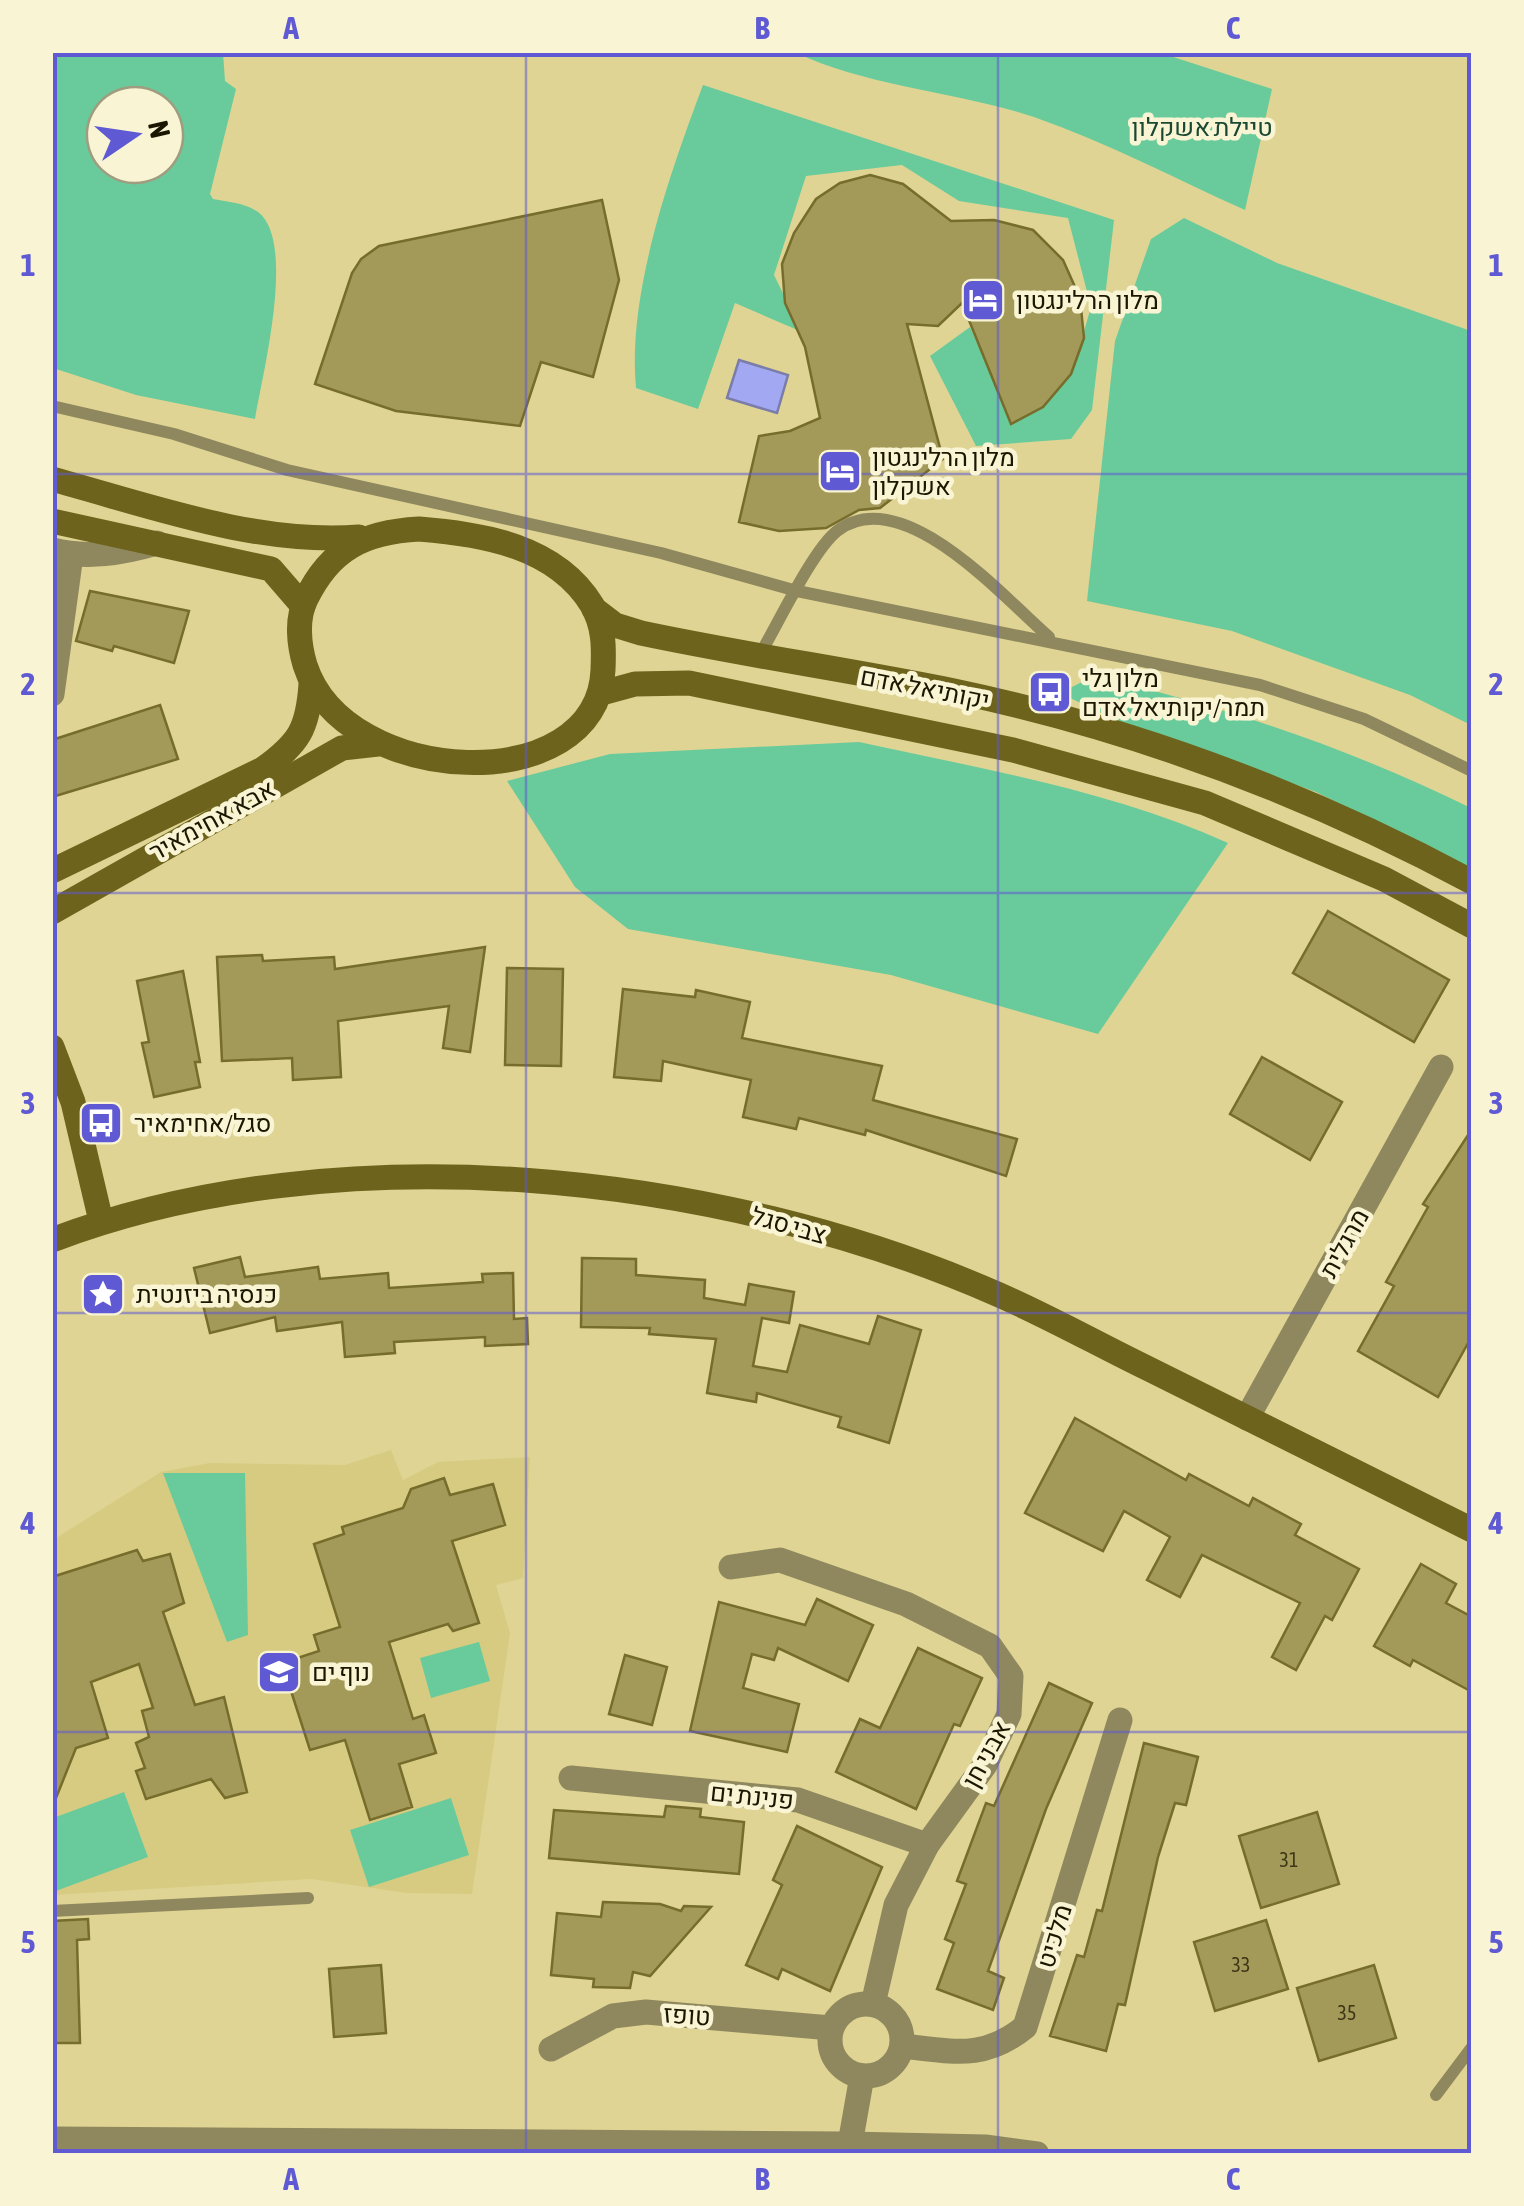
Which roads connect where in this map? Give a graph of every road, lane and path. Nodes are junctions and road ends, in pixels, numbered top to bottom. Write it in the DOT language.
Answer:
graph roads {
  1 [pos="52,406"];
  2 [pos="52,480"];
  3 [pos="52,521"];
  4 [pos="364,537"];
  5 [pos="156,543"];
  6 [pos="62,552"];
  7 [pos="797,591"];
  8 [pos="302,606"];
  9 [pos="594,610"];
  10 [pos="1051,639"];
  11 [pos="759,656"];
  12 [pos="311,684"];
  13 [pos="52,694"];
  14 [pos="602,694"];
  15 [pos="378,744"];
  16 [pos="1472,771"];
  17 [pos="52,871"];
  18 [pos="1472,882"];
  19 [pos="52,912"];
  20 [pos="1472,926"];
  21 [pos="52,1046"];
  22 [pos="1440,1067"];
  23 [pos="101,1222"];
  24 [pos="52,1240"];
  25 [pos="1247,1418"];
  26 [pos="1472,1530"];
  27 [pos="731,1567"];
  28 [pos="1120,1720"];
  29 [pos="571,1778"];
  30 [pos="927,1845"];
  31 [pos="308,1898"];
  32 [pos="52,1911"];
  33 [pos="873,2004"];
  34 [pos="831,2028"];
  35 [pos="902,2046"];
  36 [pos="1472,2047"];
  37 [pos="550,2049"];
  38 [pos="862,2076"];
  39 [pos="1436,2096"];
  40 [pos="57,2138"];
  41 [pos="850,2144"];
  42 [pos="269,2147"];
  43 [pos="1037,2154"];
  1 -- 7 [label="lane"];
  2 -- 4 [label="main road"];
  3 -- 5 [label="main road"];
  4 -- 8 [label="main road"];
  4 -- 9 [label="main road"];
  5 -- 6 [label="street"];
  5 -- 8 [label="main road"];
  6 -- 13 [label="street"];
  7 -- 10 [label="lane"];
  7 -- 10 [label="lane"];
  7 -- 11 [label="lane"];
  8 -- 12 [label="main road"];
  9 -- 11 [label="main road, יקותיאל אדם"];
  9 -- 14 [label="main road"];
  10 -- 16 [label="lane"];
  11 -- 18 [label="main road, יקותיאל אדם"];
  12 -- 15 [label="main road"];
  12 -- 17 [label="main road, אבא אחימאיר"];
  14 -- 15 [label="main road"];
  14 -- 20 [label="main road, יקותיאל אדם"];
  15 -- 19 [label="main road, אבא אחימאיר"];
  21 -- 23 [label="main road"];
  22 -- 25 [label="street, מרגלית"];
  23 -- 24 [label="main road, צבי סגל"];
  23 -- 25 [label="main road, צבי סגל"];
  25 -- 26 [label="main road, צבי סגל"];
  27 -- 30 [label="street, אבני חן"];
  28 -- 35 [label="street, מלכיט"];
  29 -- 30 [label="street, פנינת ים"];
  30 -- 33 [label="street, אבני חן"];
  31 -- 32 [label="lane"];
  33 -- 34 [label="street"];
  33 -- 35 [label="street"];
  34 -- 37 [label="street, טופז"];
  34 -- 38 [label="street"];
  35 -- 38 [label="street"];
  36 -- 39 [label="lane"];
  38 -- 41 [label="street"];
  40 -- 42 [label="street"];
  41 -- 42 [label="street"];
  41 -- 43 [label="street"];
}
